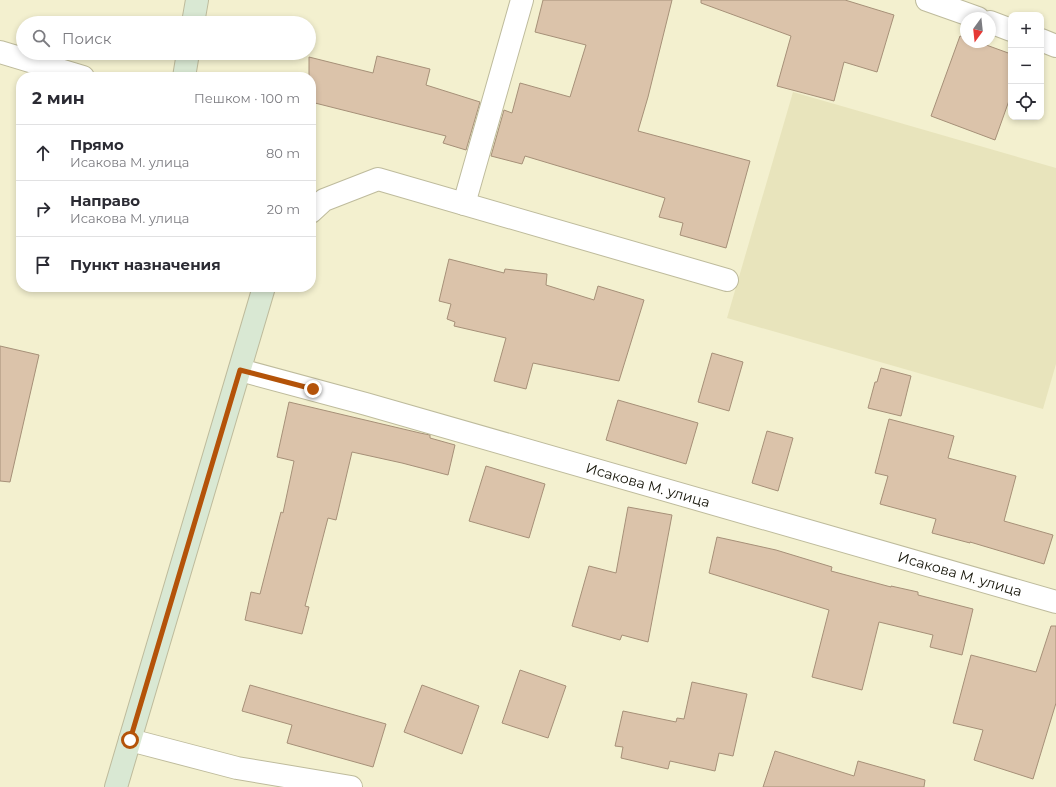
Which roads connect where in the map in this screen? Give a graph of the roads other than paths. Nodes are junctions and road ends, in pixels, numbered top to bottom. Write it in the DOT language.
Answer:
graph roads {
  1 [pos="197,0"];
  2 [pos="522,0"];
  3 [pos="927,0"];
  4 [pos="961,12"];
  5 [pos="194,16"];
  6 [pos="996,24"];
  7 [pos="1008,29"];
  8 [pos="1044,41"];
  9 [pos="1056,46"];
  10 [pos="0,52"];
  11 [pos="16,57"];
  12 [pos="27,60"];
  13 [pos="187,60"];
  14 [pos="66,72"];
  15 [pos="185,72"];
  16 [pos="464,204"];
  17 [pos="316,207"];
  18 [pos="726,280"];
  19 [pos="263,292"];
  20 [pos="240,370"];
  21 [pos="1056,602"];
  22 [pos="130,740"];
  23 [pos="116,787"];
  24 [pos="351,787"];
  1 -- 5 [label="street"];
  2 -- 16 [label="street"];
  3 -- 4 [label="street"];
  6 -- 7 [label="street"];
  8 -- 9 [label="street"];
  10 -- 11 [label="street"];
  12 -- 14 [label="street"];
  13 -- 15 [label="street"];
  16 -- 17 [label="street"];
  16 -- 18 [label="street"];
  19 -- 20 [label="street"];
  20 -- 21 [label="street, Исакова М. улица"];
  20 -- 22 [label="street"];
  22 -- 23 [label="street"];
  22 -- 24 [label="street"];
}
